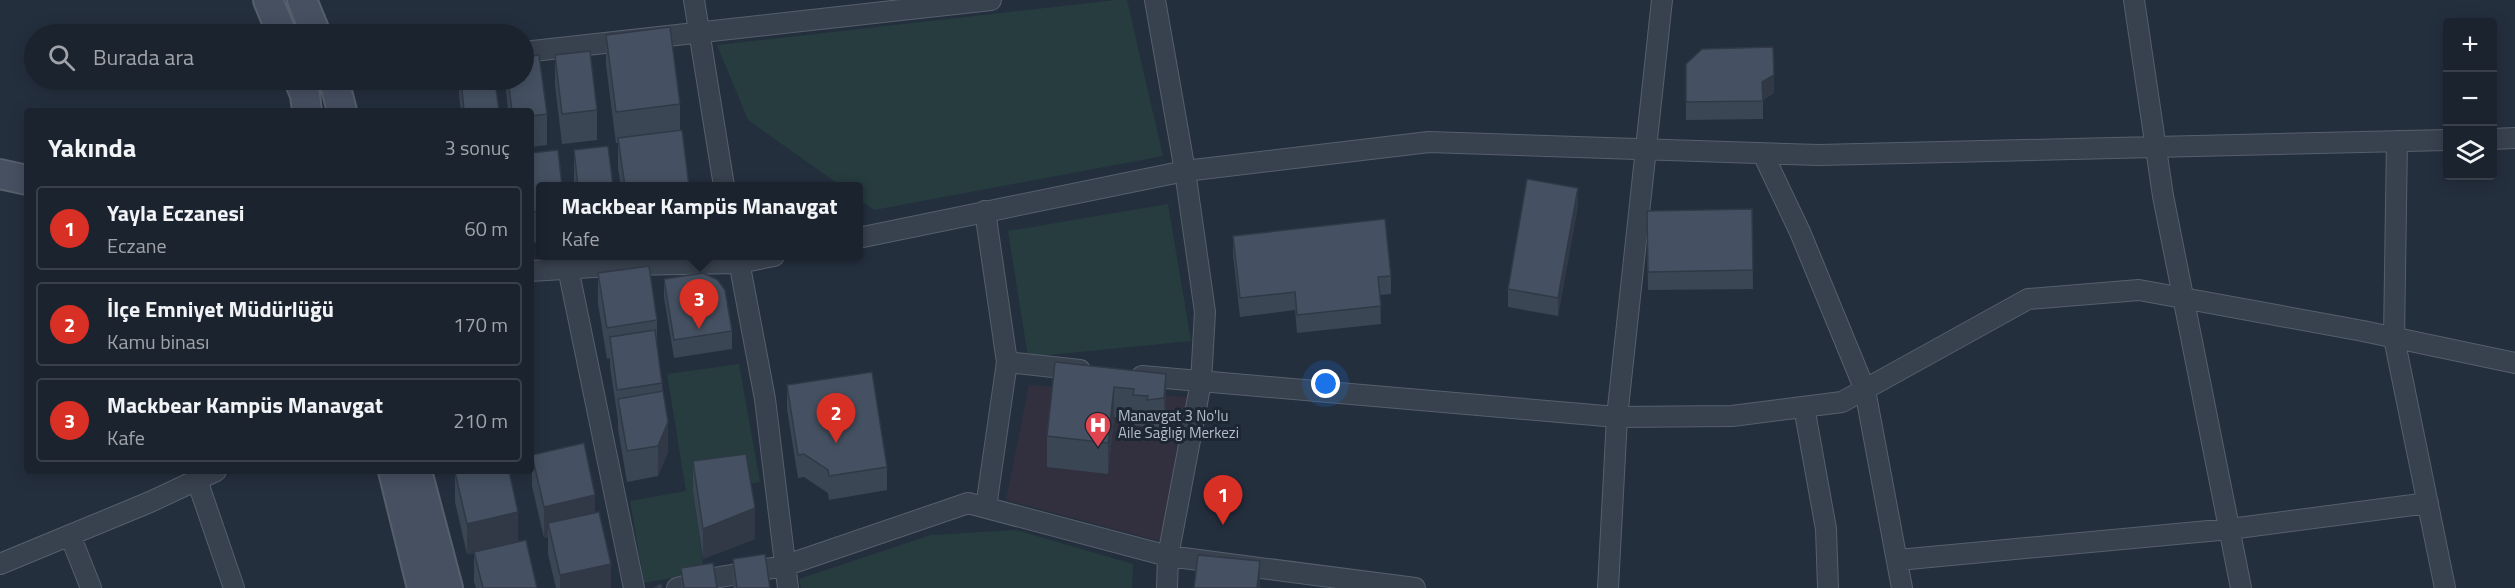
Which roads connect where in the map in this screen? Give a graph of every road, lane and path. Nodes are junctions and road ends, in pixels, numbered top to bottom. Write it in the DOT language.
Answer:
graph roads {
  1 [pos="268,0"];
  2 [pos="302,0"];
  3 [pos="694,0"];
  4 [pos="991,0"];
  5 [pos="1155,0"];
  6 [pos="1662,0"];
  7 [pos="2134,0"];
  8 [pos="278,24"];
  9 [pos="312,24"];
  10 [pos="700,32"];
  11 [pos="534,51"];
  12 [pos="303,90"];
  13 [pos="337,90"];
  14 [pos="307,108"];
  15 [pos="341,108"];
  16 [pos="2515,138"];
  17 [pos="2497,139"];
  18 [pos="2443,140"];
  19 [pos="2397,141"];
  20 [pos="2154,147"];
  21 [pos="1647,150"];
  22 [pos="1763,154"];
  23 [pos="1185,171"];
  24 [pos="0,174"];
  25 [pos="24,179"];
  26 [pos="723,182"];
  27 [pos="985,211"];
  28 [pos="863,237"];
  29 [pos="720,260"];
  30 [pos="739,260"];
  31 [pos="568,268"];
  32 [pos="534,270"];
  33 [pos="2184,298"];
  34 [pos="2394,338"];
  35 [pos="1007,362"];
  36 [pos="2515,363"];
  37 [pos="1098,372"];
  38 [pos="1121,374"];
  39 [pos="1201,382"];
  40 [pos="1865,390"];
  41 [pos="1804,407"];
  42 [pos="1617,417"];
  43 [pos="210,474"];
  44 [pos="394,474"];
  45 [pos="418,474"];
  46 [pos="197,480"];
  47 [pos="2427,503"];
  48 [pos="986,507"];
  49 [pos="2230,529"];
  50 [pos="70,535"];
  51 [pos="1168,556"];
  52 [pos="1898,560"];
  53 [pos="0,564"];
  54 [pos="784,566"];
  55 [pos="1387,587"];
  56 [pos="91,588"];
  57 [pos="234,588"];
  58 [pos="422,588"];
  59 [pos="448,588"];
  60 [pos="633,588"];
  61 [pos="677,588"];
  62 [pos="788,588"];
  63 [pos="1167,588"];
  64 [pos="1415,588"];
  65 [pos="1608,588"];
  66 [pos="1828,588"];
  67 [pos="1902,588"];
  68 [pos="2241,588"];
  69 [pos="2445,588"];
  1 -- 8 [label="main road"];
  2 -- 9 [label="main road"];
  3 -- 10 [label="street"];
  4 -- 10 [label="street"];
  5 -- 23 [label="street"];
  6 -- 21 [label="street"];
  7 -- 20 [label="street"];
  10 -- 11 [label="street"];
  10 -- 26 [label="street"];
  12 -- 14 [label="main road"];
  13 -- 15 [label="main road"];
  16 -- 17 [label="street"];
  18 -- 19 [label="street"];
  19 -- 20 [label="street"];
  19 -- 34 [label="street"];
  20 -- 22 [label="street"];
  20 -- 33 [label="street"];
  21 -- 22 [label="street"];
  21 -- 23 [label="street"];
  21 -- 42 [label="street"];
  22 -- 40 [label="street"];
  23 -- 27 [label="street"];
  23 -- 39 [label="street"];
  24 -- 25 [label="main road"];
  27 -- 28 [label="street"];
  27 -- 35 [label="street"];
  29 -- 31 [label="street"];
  30 -- 54 [label="street"];
  31 -- 32 [label="street"];
  31 -- 60 [label="street"];
  33 -- 34 [label="street"];
  33 -- 40 [label="street"];
  33 -- 49 [label="street"];
  34 -- 36 [label="street"];
  34 -- 47 [label="street"];
  35 -- 37 [label="street"];
  35 -- 48 [label="street"];
  38 -- 39 [label="street"];
  39 -- 42 [label="street"];
  39 -- 51 [label="street"];
  40 -- 41 [label="street"];
  40 -- 52 [label="street"];
  41 -- 42 [label="street"];
  41 -- 66 [label="street"];
  42 -- 65 [label="street"];
  43 -- 46 [label="street"];
  44 -- 58 [label="main road"];
  45 -- 59 [label="main road"];
  46 -- 50 [label="street"];
  46 -- 57 [label="street"];
  47 -- 49 [label="street"];
  47 -- 69 [label="street"];
  48 -- 51 [label="street"];
  48 -- 54 [label="street"];
  49 -- 52 [label="street"];
  49 -- 68 [label="street"];
  50 -- 53 [label="street"];
  50 -- 56 [label="street"];
  51 -- 55 [label="street"];
  51 -- 63 [label="street"];
  52 -- 67 [label="street"];
  54 -- 61 [label="street"];
  54 -- 62 [label="street"];
  55 -- 64 [label="street"];
}
